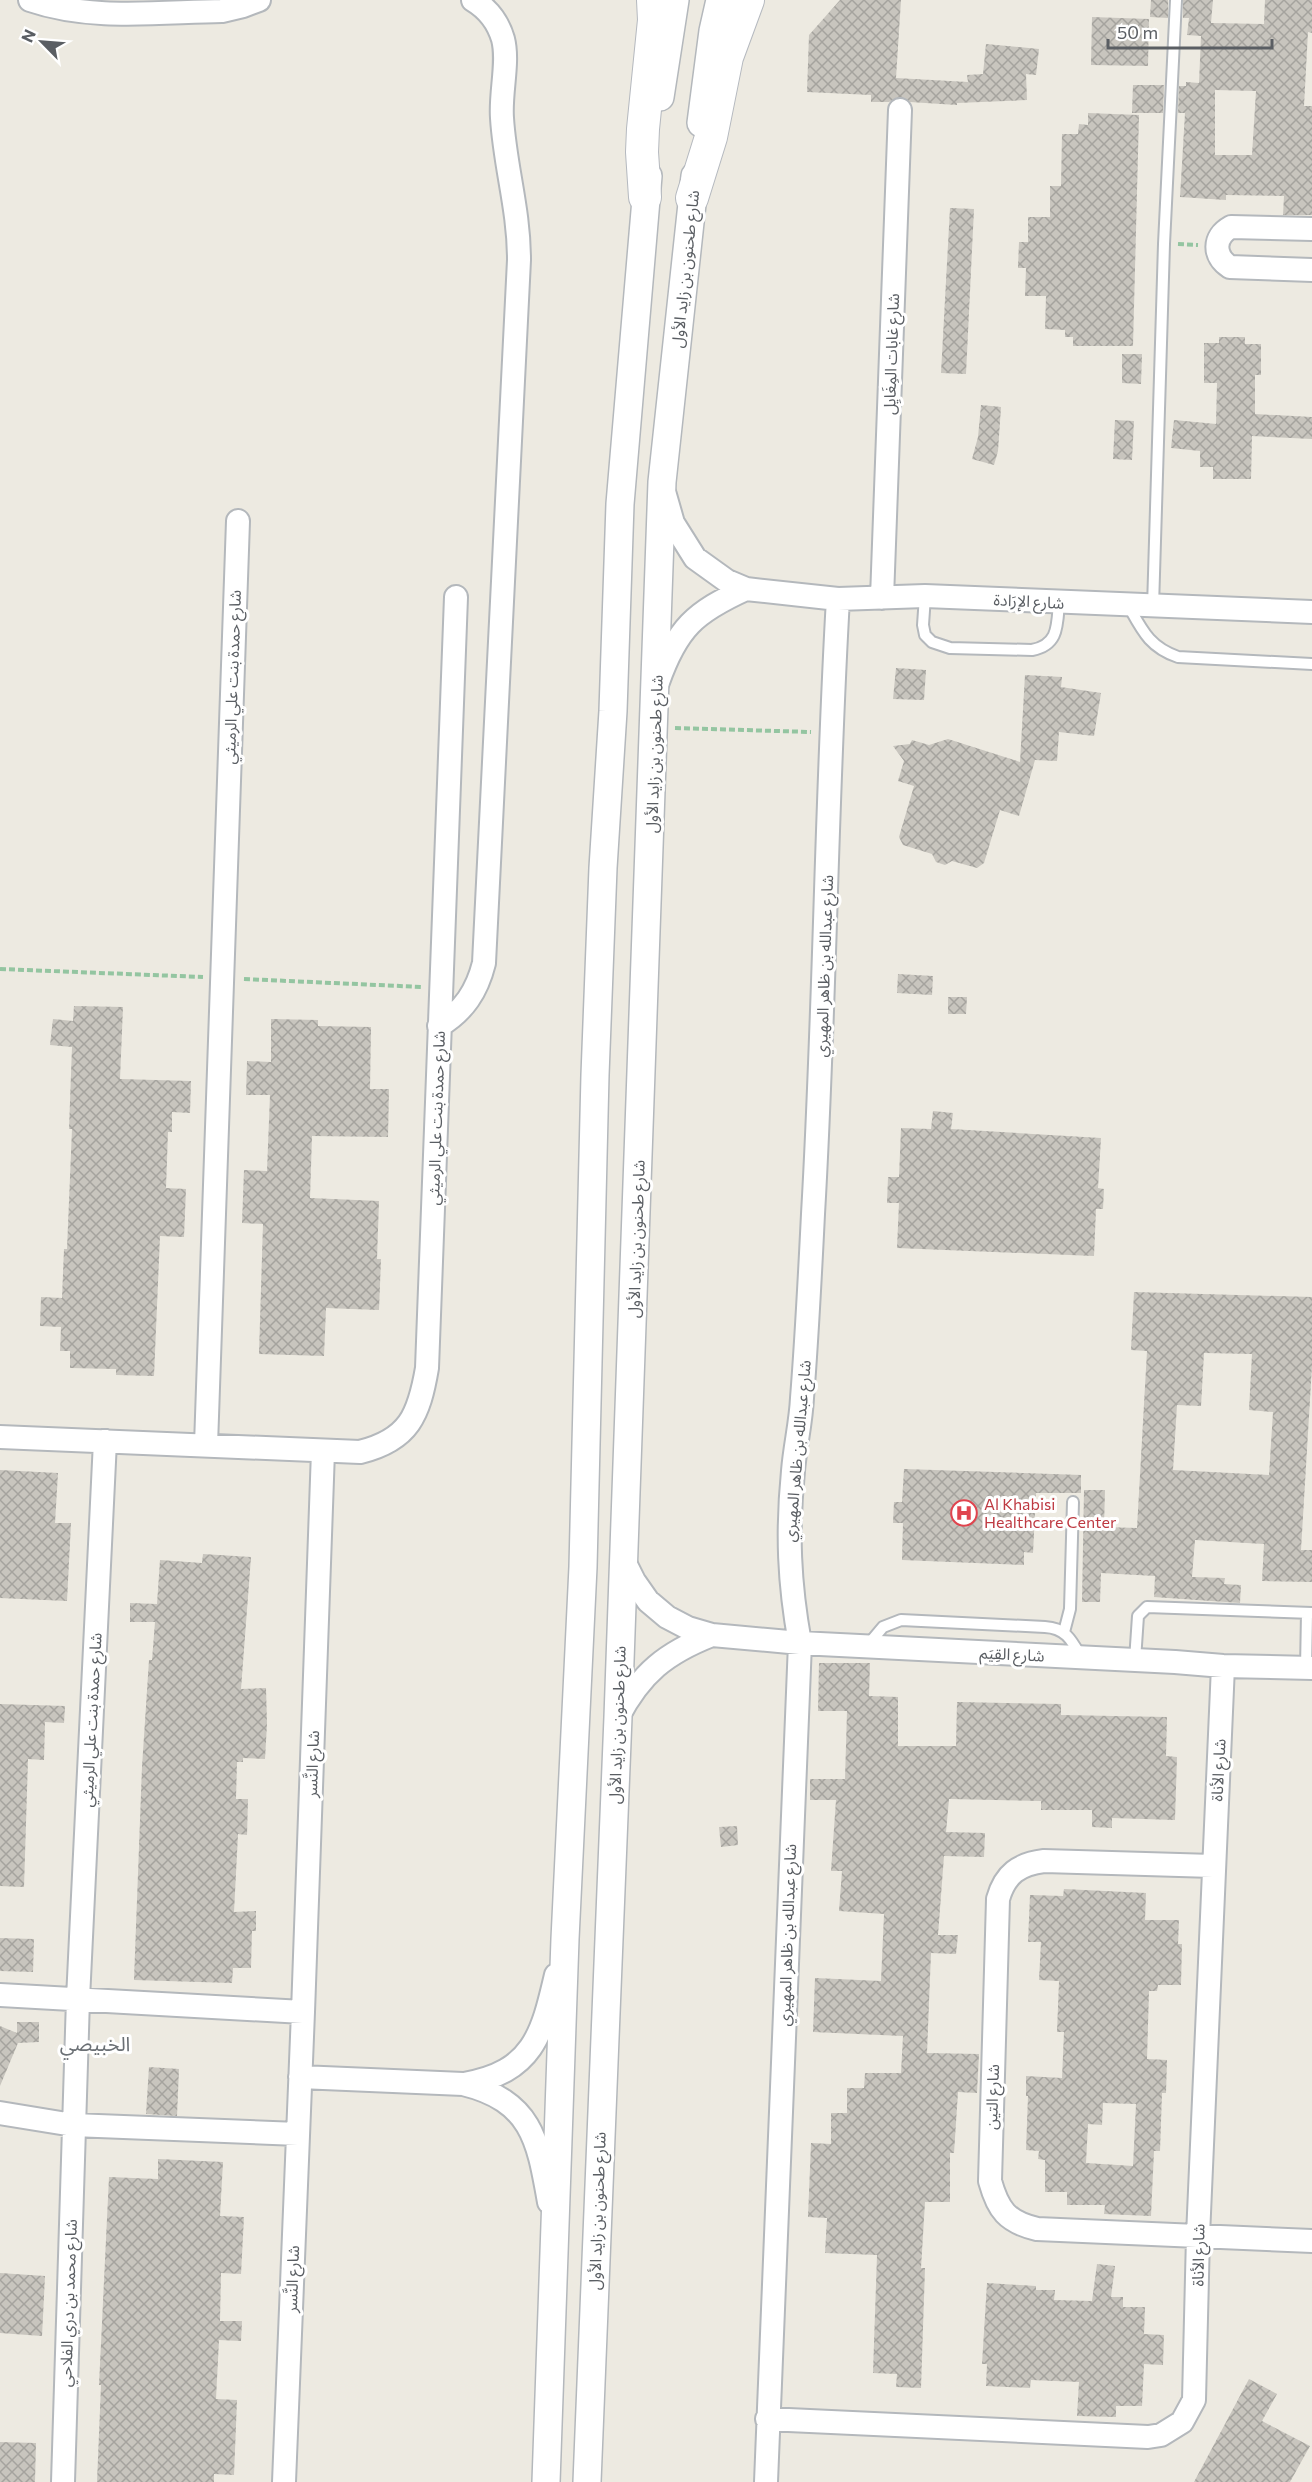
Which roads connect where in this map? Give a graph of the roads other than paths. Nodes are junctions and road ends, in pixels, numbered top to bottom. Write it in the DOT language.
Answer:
graph roads {
  1 [pos="30,0"];
  2 [pos="259,0"];
  3 [pos="473,0"];
  4 [pos="653,0"];
  5 [pos="675,0"];
  6 [pos="720,0"];
  7 [pos="748,0"];
  8 [pos="1176,0"];
  9 [pos="900,110"];
  10 [pos="645,197"];
  11 [pos="692,198"];
  12 [pos="1312,229"];
  13 [pos="1312,270"];
  14 [pos="662,482"];
  15 [pos="238,521"];
  16 [pos="746,589"];
  17 [pos="925,596"];
  18 [pos="456,597"];
  19 [pos="882,598"];
  20 [pos="838,599"];
  21 [pos="1059,602"];
  22 [pos="1128,605"];
  23 [pos="1153,607"];
  24 [pos="1312,612"];
  25 [pos="1312,664"];
  26 [pos="656,686"];
  27 [pos="439,1026"];
  28 [pos="0,1437"];
  29 [pos="105,1441"];
  30 [pos="206,1445"];
  31 [pos="323,1452"];
  32 [pos="1073,1502"];
  33 [pos="623,1559"];
  34 [pos="1309,1613"];
  35 [pos="1064,1632"];
  36 [pos="712,1635"];
  37 [pos="800,1643"];
  38 [pos="867,1647"];
  39 [pos="1081,1657"];
  40 [pos="1134,1660"];
  41 [pos="1223,1666"];
  42 [pos="1309,1668"];
  43 [pos="618,1717"];
  44 [pos="1213,1866"];
  45 [pos="565,1939"];
  46 [pos="0,1995"];
  47 [pos="78,1999"];
  48 [pos="303,2012"];
  49 [pos="300,2077"];
  50 [pos="463,2084"];
  51 [pos="0,2113"];
  52 [pos="73,2125"];
  53 [pos="298,2134"];
  54 [pos="1198,2236"];
  55 [pos="556,2238"];
  56 [pos="1312,2241"];
  57 [pos="767,2419"];
  58 [pos="63,2482"];
  59 [pos="284,2482"];
  60 [pos="546,2482"];
  61 [pos="587,2482"];
  62 [pos="766,2482"];
  1 -- 2 [label="street"];
  3 -- 27 [label="street"];
  4 -- 10 [label="main road"];
  5 -- 10 [label="street"];
  6 -- 11 [label="street, شارع طحنون بن زايد الأول"];
  7 -- 11 [label="main road"];
  8 -- 23 [label="lane"];
  9 -- 19 [label="street, شارع غابات المِغَايِل"];
  10 -- 45 [label="street"];
  11 -- 14 [label="street, شارع طحنون بن زايد الأول"];
  12 -- 13 [label="street"];
  14 -- 16 [label="street, شارع الإرَادة"];
  14 -- 26 [label="street, شارع طحنون بن زايد الأول"];
  15 -- 30 [label="street, شارع حمدة بنت علي الرميثي"];
  16 -- 20 [label="street, شارع الإرَادة"];
  16 -- 26 [label="street"];
  17 -- 19 [label="street, شارع الإرَادة"];
  17 -- 21 [label="street, شارع الإرَادة"];
  17 -- 21 [label="lane"];
  18 -- 27 [label="street, شارع حمدة بنت علي الرميثي"];
  19 -- 20 [label="street, شارع الإرَادة"];
  20 -- 37 [label="street, شارع عبدالله بن ظاهر المهيري"];
  21 -- 22 [label="street, شارع الإرَادة"];
  22 -- 23 [label="street, شارع الإرَادة"];
  22 -- 25 [label="lane"];
  23 -- 24 [label="street, شارع الإرَادة"];
  26 -- 33 [label="street, شارع طحنون بن زايد الأول"];
  27 -- 31 [label="street, شارع حمدة بنت علي الرميثي"];
  28 -- 29 [label="street, شارع حمدة بنت علي الرميثي"];
  29 -- 30 [label="street, شارع حمدة بنت علي الرميثي"];
  29 -- 47 [label="street, شارع حمدة بنت علي الرميثي"];
  30 -- 31 [label="street, شارع حمدة بنت علي الرميثي"];
  31 -- 48 [label="street, شارع النَّسر"];
  32 -- 35 [label="lane"];
  33 -- 36 [label="street, شارع القِيَم"];
  33 -- 43 [label="street, شارع طحنون بن زايد الأول"];
  34 -- 40 [label="lane"];
  34 -- 42 [label="lane"];
  35 -- 38 [label="lane"];
  35 -- 39 [label="lane"];
  36 -- 37 [label="street, شارع القِيَم"];
  36 -- 43 [label="street, شارع القِيَم"];
  37 -- 38 [label="street, شارع القِيَم"];
  37 -- 57 [label="street, شارع عبدالله بن ظاهر المهيري"];
  38 -- 39 [label="street, شارع القِيَم"];
  39 -- 40 [label="street, شارع القِيَم"];
  40 -- 41 [label="street, شارع القِيَم"];
  41 -- 42 [label="street, شارع القِيَم"];
  41 -- 44 [label="street, شارع الأناة"];
  43 -- 61 [label="street, شارع طحنون بن زايد الأول"];
  44 -- 54 [label="street, شارع الأناة"];
  44 -- 54 [label="street, شارع التين"];
  45 -- 50 [label="street"];
  45 -- 55 [label="street"];
  46 -- 47 [label="street"];
  47 -- 48 [label="street"];
  47 -- 52 [label="street, شارع حمدة بنت علي الرميثي"];
  48 -- 49 [label="street, شارع النَّسر"];
  49 -- 50 [label="street"];
  49 -- 53 [label="street, شارع النَّسر"];
  50 -- 55 [label="street"];
  51 -- 52 [label="street"];
  52 -- 53 [label="street"];
  52 -- 58 [label="street, شارع محمد بن دري الفلاحي"];
  53 -- 59 [label="street, شارع النَّسر"];
  54 -- 56 [label="street, شارع التين"];
  54 -- 57 [label="street, شارع الأناة"];
  55 -- 60 [label="street"];
  57 -- 62 [label="street, شارع عبدالله بن ظاهر المهيري"];
}
